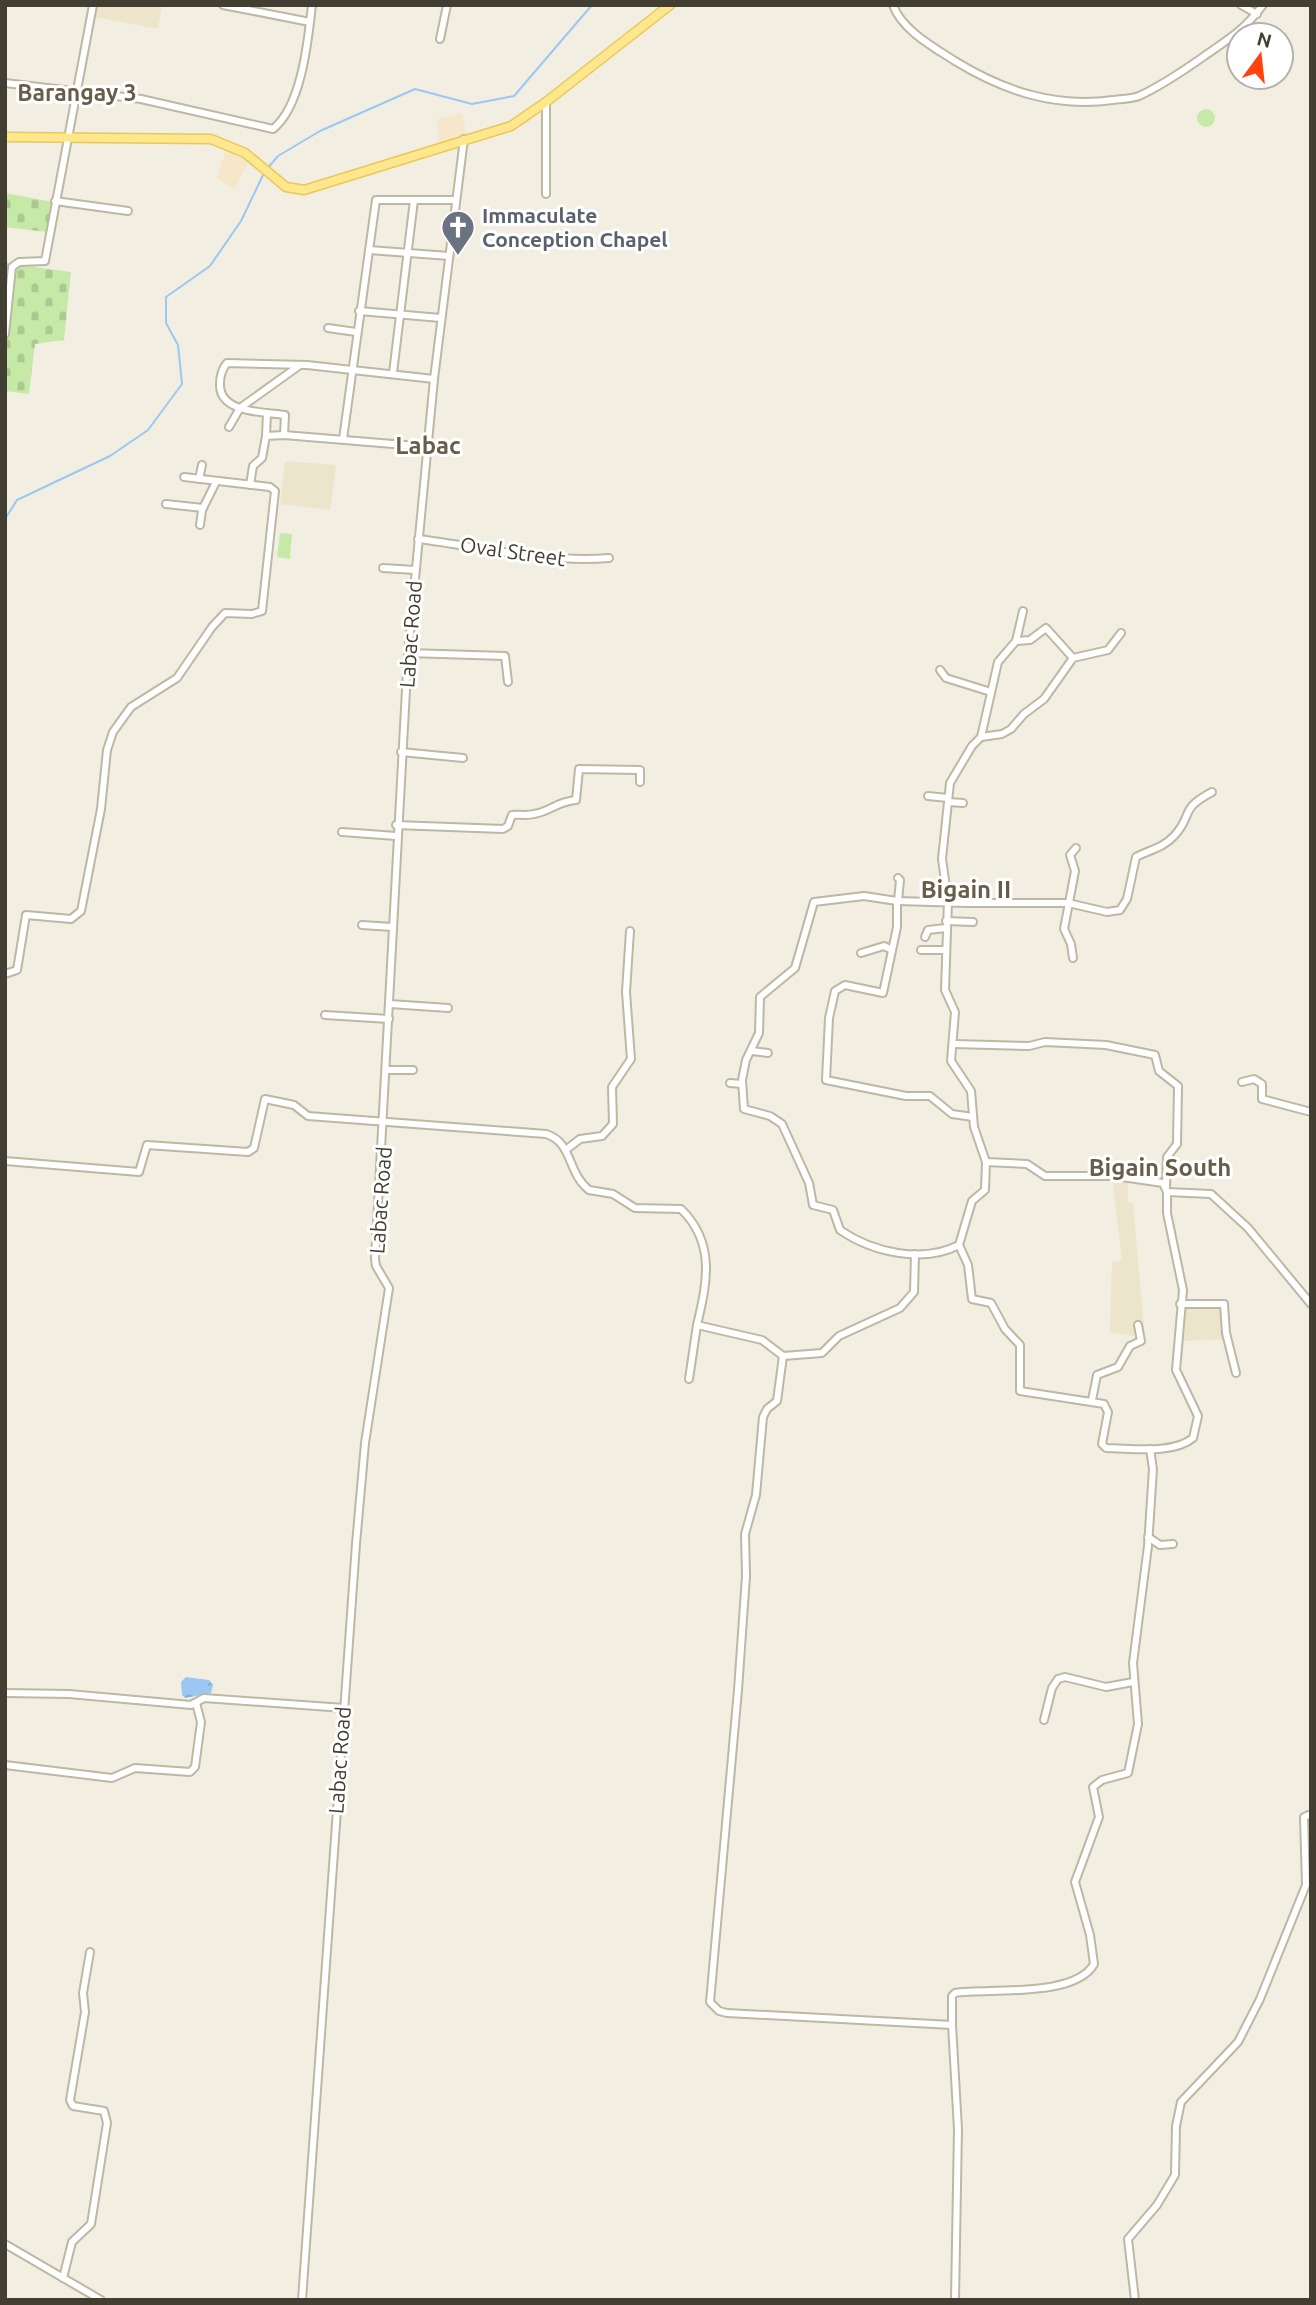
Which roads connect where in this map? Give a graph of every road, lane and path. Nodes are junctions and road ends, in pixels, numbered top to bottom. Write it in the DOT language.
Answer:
graph roads {
  1 [pos="93,5"];
  2 [pos="223,5"];
  3 [pos="312,5"];
  4 [pos="447,5"];
  5 [pos="670,5"];
  6 [pos="893,5"];
  7 [pos="1241,5"];
  8 [pos="1263,5"];
  9 [pos="1257,13"];
  10 [pos="310,22"];
  11 [pos="440,39"];
  12 [pos="5,82"];
  13 [pos="77,93"];
  14 [pos="546,102"];
  15 [pos="5,137"];
  16 [pos="69,137"];
  17 [pos="464,138"];
  18 [pos="546,194"];
  19 [pos="414,200"];
  20 [pos="456,200"];
  21 [pos="55,201"];
  22 [pos="128,211"];
  23 [pos="369,250"];
  24 [pos="408,254"];
  25 [pos="449,256"];
  26 [pos="359,311"];
  27 [pos="401,315"];
  28 [pos="441,318"];
  29 [pos="328,328"];
  30 [pos="356,332"];
  31 [pos="5,334"];
  32 [pos="301,365"];
  33 [pos="351,369"];
  34 [pos="393,373"];
  35 [pos="434,379"];
  36 [pos="240,408"];
  37 [pos="267,413"];
  38 [pos="229,427"];
  39 [pos="284,435"];
  40 [pos="267,436"];
  41 [pos="343,439"];
  42 [pos="429,447"];
  43 [pos="202,465"];
  44 [pos="184,477"];
  45 [pos="199,479"];
  46 [pos="216,482"];
  47 [pos="250,485"];
  48 [pos="166,504"];
  49 [pos="203,508"];
  50 [pos="200,525"];
  51 [pos="418,539"];
  52 [pos="609,558"];
  53 [pos="383,568"];
  54 [pos="415,570"];
  55 [pos="1023,611"];
  56 [pos="1121,633"];
  57 [pos="1016,640"];
  58 [pos="408,653"];
  59 [pos="1073,658"];
  60 [pos="940,670"];
  61 [pos="508,682"];
  62 [pos="991,692"];
  63 [pos="981,737"];
  64 [pos="401,752"];
  65 [pos="463,758"];
  66 [pos="639,782"];
  67 [pos="1212,792"];
  68 [pos="928,796"];
  69 [pos="948,800"];
  70 [pos="963,803"];
  71 [pos="396,825"];
  72 [pos="342,832"];
  73 [pos="396,836"];
  74 [pos="1076,848"];
  75 [pos="898,878"];
  76 [pos="897,901"];
  77 [pos="948,901"];
  78 [pos="1068,903"];
  79 [pos="973,922"];
  80 [pos="946,924"];
  81 [pos="362,925"];
  82 [pos="392,927"];
  83 [pos="630,931"];
  84 [pos="925,937"];
  85 [pos="890,949"];
  86 [pos="920,950"];
  87 [pos="945,950"];
  88 [pos="861,953"];
  89 [pos="1073,958"];
  90 [pos="5,974"];
  91 [pos="390,1004"];
  92 [pos="448,1008"];
  93 [pos="325,1015"];
  94 [pos="390,1019"];
  95 [pos="954,1044"];
  96 [pos="752,1051"];
  97 [pos="768,1053"];
  98 [pos="387,1070"];
  99 [pos="414,1070"];
  100 [pos="1242,1082"];
  101 [pos="730,1083"];
  102 [pos="741,1084"];
  103 [pos="1311,1112"];
  104 [pos="973,1117"];
  105 [pos="385,1124"];
  106 [pos="567,1149"];
  107 [pos="5,1161"];
  108 [pos="986,1162"];
  109 [pos="1167,1189"];
  110 [pos="959,1245"];
  111 [pos="915,1254"];
  112 [pos="1311,1303"];
  113 [pos="1180,1304"];
  114 [pos="697,1325"];
  115 [pos="1138,1325"];
  116 [pos="783,1356"];
  117 [pos="1236,1373"];
  118 [pos="689,1379"];
  119 [pos="1092,1400"];
  120 [pos="1150,1449"];
  121 [pos="1148,1537"];
  122 [pos="1173,1544"];
  123 [pos="1133,1682"];
  124 [pos="5,1693"];
  125 [pos="196,1703"];
  126 [pos="344,1708"];
  127 [pos="1044,1720"];
  128 [pos="5,1765"];
  129 [pos="1311,1814"];
  130 [pos="90,1952"];
  131 [pos="952,2025"];
  132 [pos="5,2244"];
  133 [pos="63,2278"];
  134 [pos="101,2300"];
  135 [pos="302,2300"];
  136 [pos="955,2300"];
  137 [pos="1135,2300"];
  1 -- 13 [label="street"];
  2 -- 10 [label="street"];
  3 -- 10 [label="street"];
  4 -- 11 [label="street"];
  5 -- 14 [label="main road"];
  6 -- 9 [label="street"];
  7 -- 9 [label="street"];
  8 -- 9 [label="street"];
  10 -- 13 [label="street"];
  12 -- 13 [label="street"];
  13 -- 16 [label="street"];
  14 -- 17 [label="main road"];
  14 -- 18 [label="street"];
  15 -- 16 [label="main road"];
  16 -- 17 [label="main road"];
  16 -- 21 [label="street"];
  17 -- 20 [label="street, Labac Road"];
  19 -- 20 [label="street"];
  19 -- 23 [label="street"];
  19 -- 24 [label="street"];
  20 -- 25 [label="street, Labac Road"];
  21 -- 22 [label="street"];
  21 -- 31 [label="street"];
  23 -- 24 [label="street"];
  23 -- 26 [label="street"];
  24 -- 25 [label="street"];
  24 -- 27 [label="street"];
  25 -- 28 [label="street, Labac Road"];
  26 -- 27 [label="street"];
  26 -- 30 [label="street"];
  27 -- 28 [label="street"];
  27 -- 34 [label="street"];
  28 -- 35 [label="street, Labac Road"];
  29 -- 30 [label="street"];
  30 -- 33 [label="street"];
  32 -- 33 [label="street"];
  32 -- 36 [label="street"];
  32 -- 36 [label="street"];
  33 -- 34 [label="street"];
  33 -- 41 [label="street"];
  34 -- 35 [label="street"];
  35 -- 42 [label="street, Labac Road"];
  36 -- 37 [label="street"];
  36 -- 38 [label="street"];
  37 -- 39 [label="street"];
  37 -- 40 [label="street"];
  39 -- 40 [label="street"];
  39 -- 41 [label="street"];
  40 -- 47 [label="street"];
  41 -- 42 [label="street"];
  42 -- 51 [label="street, Labac Road"];
  43 -- 45 [label="street"];
  44 -- 45 [label="street"];
  45 -- 46 [label="street"];
  46 -- 47 [label="street"];
  46 -- 49 [label="street"];
  47 -- 90 [label="street"];
  48 -- 49 [label="street"];
  49 -- 50 [label="street"];
  51 -- 52 [label="street, Oval Street"];
  51 -- 54 [label="street, Labac Road"];
  53 -- 54 [label="street"];
  54 -- 58 [label="street, Labac Road"];
  55 -- 57 [label="street"];
  56 -- 59 [label="street"];
  57 -- 59 [label="street"];
  57 -- 62 [label="street"];
  58 -- 61 [label="street"];
  58 -- 64 [label="street, Labac Road"];
  59 -- 63 [label="street"];
  60 -- 62 [label="street"];
  62 -- 63 [label="street"];
  63 -- 69 [label="street"];
  64 -- 65 [label="street"];
  64 -- 71 [label="street, Labac Road"];
  66 -- 71 [label="street"];
  67 -- 78 [label="street"];
  68 -- 69 [label="street"];
  69 -- 70 [label="street"];
  69 -- 77 [label="street"];
  71 -- 73 [label="street, Labac Road"];
  72 -- 73 [label="street"];
  73 -- 82 [label="street, Labac Road"];
  74 -- 78 [label="street"];
  75 -- 76 [label="street"];
  76 -- 77 [label="street"];
  76 -- 85 [label="street"];
  76 -- 96 [label="street"];
  77 -- 78 [label="street"];
  77 -- 80 [label="street"];
  78 -- 89 [label="street"];
  79 -- 80 [label="street"];
  80 -- 84 [label="street"];
  80 -- 87 [label="street"];
  81 -- 82 [label="street"];
  82 -- 91 [label="street, Labac Road"];
  83 -- 106 [label="street"];
  85 -- 88 [label="street"];
  85 -- 104 [label="street"];
  86 -- 87 [label="street"];
  87 -- 95 [label="street"];
  91 -- 92 [label="street"];
  91 -- 94 [label="street, Labac Road"];
  93 -- 94 [label="street"];
  94 -- 98 [label="street, Labac Road"];
  95 -- 104 [label="street"];
  95 -- 109 [label="street"];
  96 -- 97 [label="street"];
  96 -- 102 [label="street"];
  98 -- 99 [label="street"];
  98 -- 105 [label="street, Labac Road"];
  100 -- 103 [label="street"];
  101 -- 102 [label="street"];
  102 -- 111 [label="street"];
  104 -- 108 [label="street"];
  105 -- 106 [label="street"];
  105 -- 107 [label="street"];
  105 -- 126 [label="street, Labac Road"];
  106 -- 114 [label="street"];
  108 -- 109 [label="street"];
  108 -- 110 [label="street"];
  109 -- 112 [label="street"];
  109 -- 113 [label="street"];
  110 -- 111 [label="street"];
  110 -- 119 [label="street"];
  111 -- 116 [label="street"];
  113 -- 117 [label="street"];
  113 -- 120 [label="street"];
  114 -- 116 [label="street"];
  114 -- 118 [label="street"];
  115 -- 119 [label="street"];
  116 -- 131 [label="street"];
  119 -- 120 [label="street"];
  120 -- 121 [label="street"];
  121 -- 122 [label="street"];
  121 -- 123 [label="street"];
  123 -- 127 [label="street"];
  123 -- 131 [label="street"];
  124 -- 125 [label="street"];
  125 -- 126 [label="street"];
  125 -- 128 [label="street"];
  126 -- 135 [label="street, Labac Road"];
  129 -- 137 [label="street"];
  130 -- 133 [label="street"];
  131 -- 136 [label="street"];
  132 -- 133 [label="street"];
  133 -- 134 [label="street"];
}
